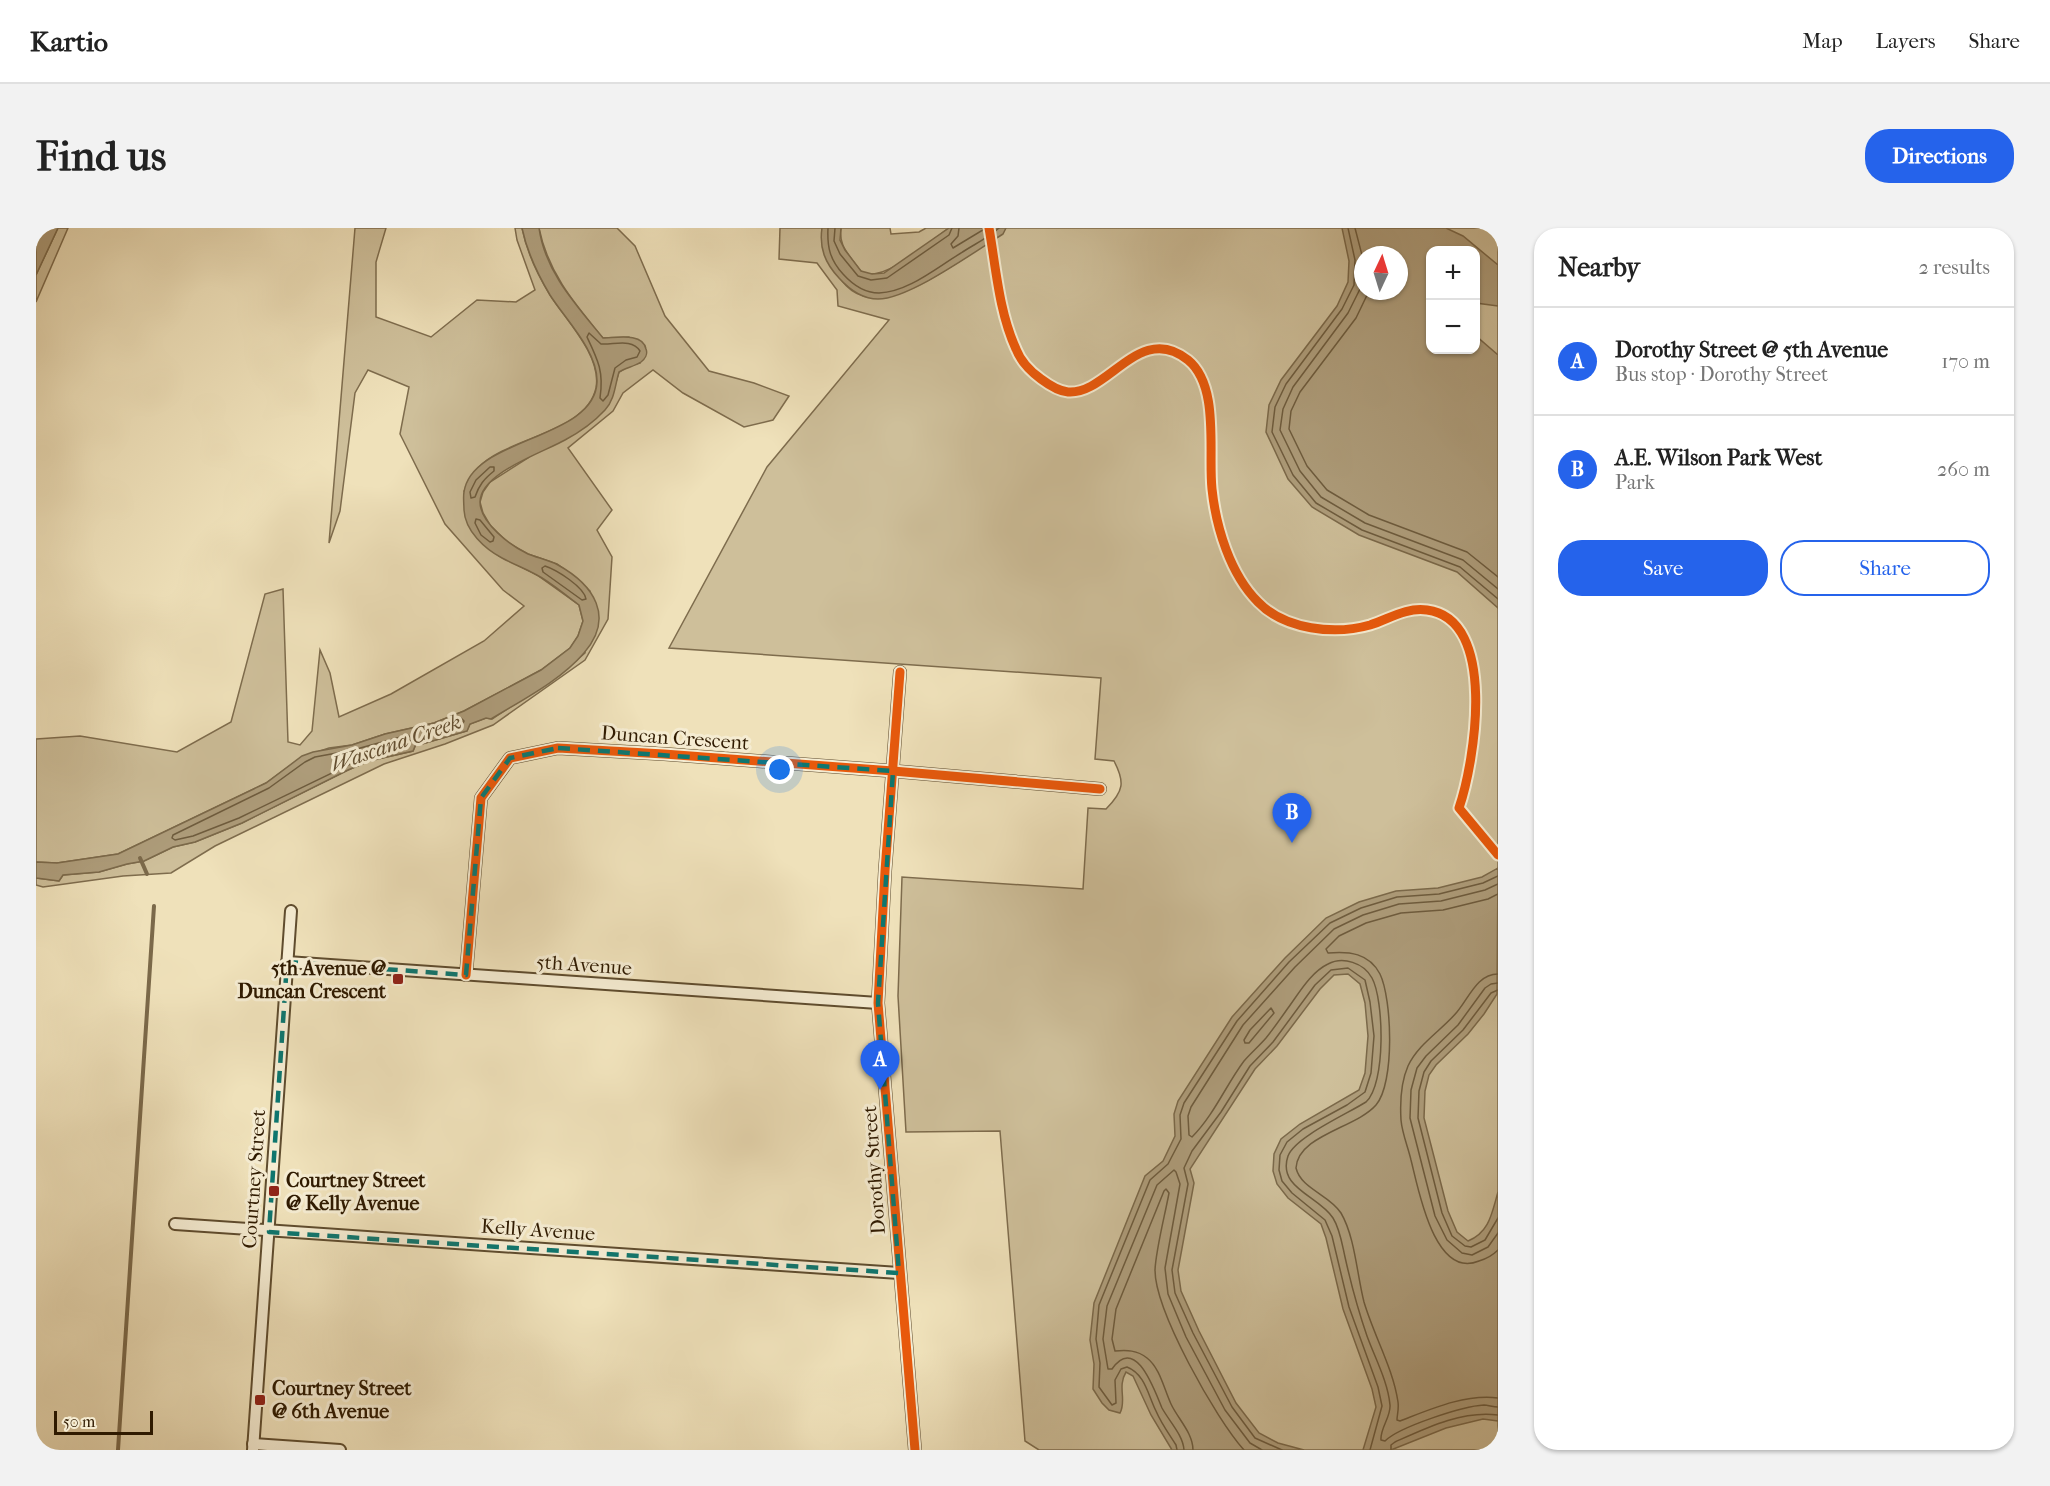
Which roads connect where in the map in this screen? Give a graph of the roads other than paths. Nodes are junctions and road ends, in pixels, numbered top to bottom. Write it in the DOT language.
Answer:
graph roads {
  1 [pos="900,672"];
  2 [pos="893,771"];
  3 [pos="1100,789"];
  4 [pos="291,911"];
  5 [pos="287,962"];
  6 [pos="466,975"];
  7 [pos="878,1003"];
  8 [pos="175,1224"];
  9 [pos="269,1232"];
  10 [pos="899,1273"];
  11 [pos="253,1447"];
  12 [pos="340,1450"];
  13 [pos="915,1450"];
  1 -- 2 [label="street, Dorothy Street"];
  2 -- 3 [label="street, Duncan Crescent"];
  2 -- 6 [label="street, Duncan Crescent"];
  2 -- 7 [label="street, Dorothy Street"];
  4 -- 5 [label="street, Courtney Street"];
  5 -- 6 [label="street, 5th Avenue"];
  5 -- 9 [label="street, Courtney Street"];
  6 -- 7 [label="street, 5th Avenue"];
  7 -- 10 [label="street, Dorothy Street"];
  8 -- 9 [label="street, Kelly Avenue"];
  9 -- 10 [label="street, Kelly Avenue"];
  9 -- 11 [label="street, Courtney Street"];
  10 -- 13 [label="street, Dorothy Street"];
  11 -- 12 [label="street"];
}
